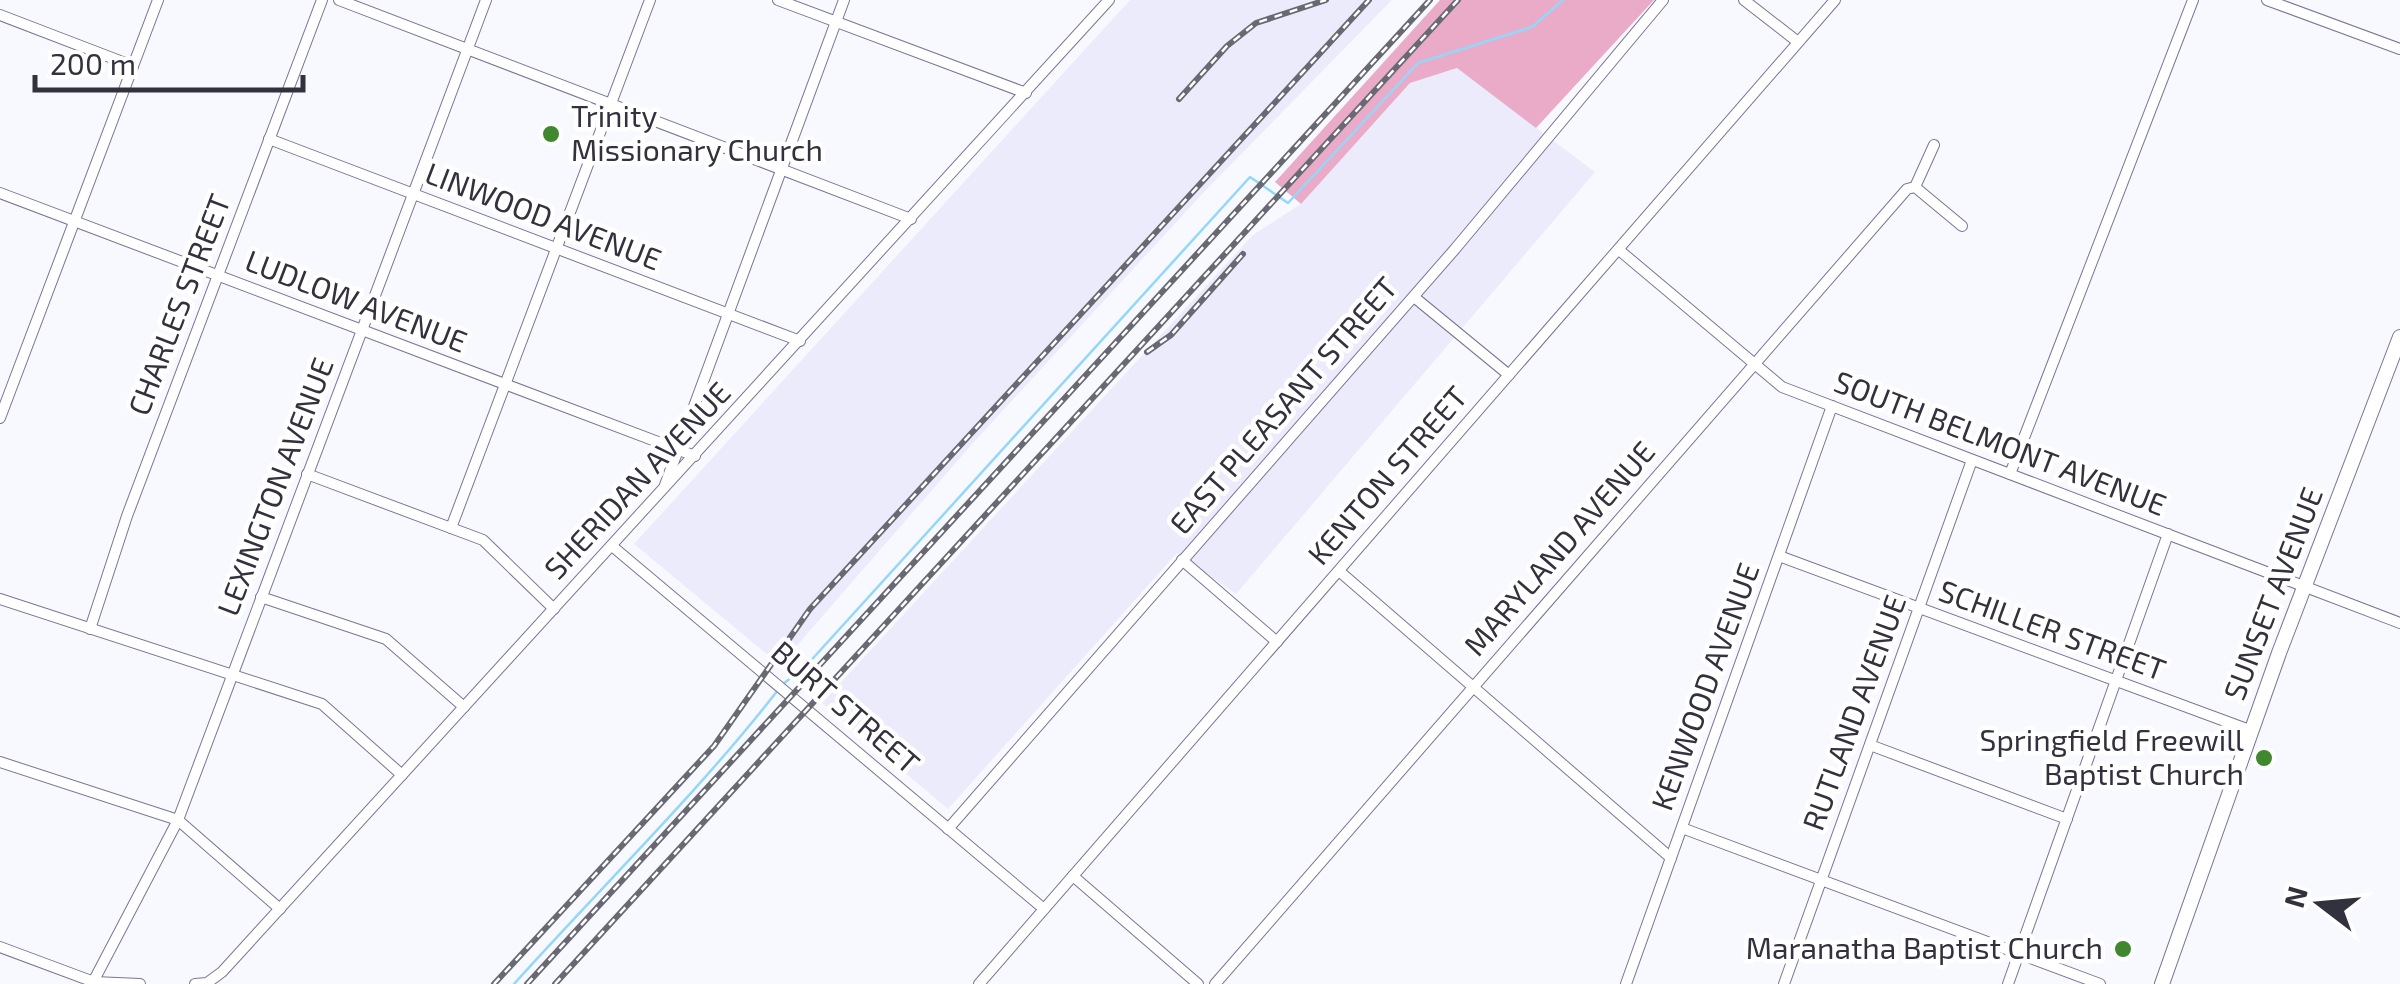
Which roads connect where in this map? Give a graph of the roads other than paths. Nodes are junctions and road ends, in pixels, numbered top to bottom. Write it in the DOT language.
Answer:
graph roads {
  1 [pos="158,0"];
  2 [pos="322,0"];
  3 [pos="339,0"];
  4 [pos="486,0"];
  5 [pos="650,0"];
  6 [pos="778,0"];
  7 [pos="844,0"];
  8 [pos="1108,0"];
  9 [pos="1663,0"];
  10 [pos="1744,0"];
  11 [pos="1835,0"];
  12 [pos="2193,0"];
  13 [pos="2267,0"];
  14 [pos="0,16"];
  15 [pos="836,22"];
  16 [pos="1798,42"];
  17 [pos="2400,49"];
  18 [pos="467,50"];
  19 [pos="133,66"];
  20 [pos="1026,93"];
  21 [pos="611,105"];
  22 [pos="270,139"];
  23 [pos="1934,145"];
  24 [pos="781,170"];
  25 [pos="1915,186"];
  26 [pos="0,193"];
  27 [pos="413,194"];
  28 [pos="911,219"];
  29 [pos="74,221"];
  30 [pos="1962,226"];
  31 [pos="556,249"];
  32 [pos="1620,250"];
  33 [pos="218,276"];
  34 [pos="1414,297"];
  35 [pos="727,314"];
  36 [pos="362,330"];
  37 [pos="2400,337"];
  38 [pos="800,341"];
  39 [pos="1753,366"];
  40 [pos="1510,376"];
  41 [pos="505,385"];
  42 [pos="1832,406"];
  43 [pos="0,418"];
  44 [pos="677,450"];
  45 [pos="695,456"];
  46 [pos="1972,460"];
  47 [pos="307,474"];
  48 [pos="2010,474"];
  49 [pos="663,490"];
  50 [pos="451,528"];
  51 [pos="2168,534"];
  52 [pos="612,546"];
  53 [pos="1778,556"];
  54 [pos="1182,560"];
  55 [pos="1338,571"];
  56 [pos="2305,586"];
  57 [pos="261,597"];
  58 [pos="0,599"];
  59 [pos="1919,608"];
  60 [pos="554,609"];
  61 [pos="2400,622"];
  62 [pos="90,628"];
  63 [pos="1277,642"];
  64 [pos="232,674"];
  65 [pos="2116,681"];
  66 [pos="1473,687"];
  67 [pos="464,707"];
  68 [pos="2252,731"];
  69 [pos="1870,745"];
  70 [pos="0,762"];
  71 [pos="402,776"];
  72 [pos="178,820"];
  73 [pos="2067,820"];
  74 [pos="1682,828"];
  75 [pos="948,829"];
  76 [pos="1672,858"];
  77 [pos="1073,876"];
  78 [pos="1822,880"];
  79 [pos="280,909"];
  80 [pos="1044,909"];
  81 [pos="0,947"];
  82 [pos="2019,954"];
  83 [pos="93,983"];
  84 [pos="140,984"];
  85 [pos="195,984"];
  86 [pos="979,984"];
  87 [pos="1198,984"];
  88 [pos="1215,984"];
  89 [pos="1626,984"];
  90 [pos="1784,984"];
  91 [pos="2008,984"];
  92 [pos="2100,984"];
  93 [pos="2162,984"];
  1 -- 19 [label="street"];
  2 -- 22 [label="street, CHARLES STREET"];
  3 -- 18 [label="street"];
  4 -- 18 [label="street, LEXINGTON AVENUE"];
  5 -- 21 [label="street"];
  6 -- 15 [label="street"];
  7 -- 15 [label="street"];
  8 -- 20 [label="street, SHERIDAN AVENUE"];
  9 -- 34 [label="street, EAST PLEASANT STREET"];
  10 -- 16 [label="street"];
  11 -- 16 [label="street, KENTON STREET"];
  12 -- 48 [label="street"];
  13 -- 17 [label="street"];
  14 -- 19 [label="street"];
  15 -- 20 [label="street"];
  15 -- 24 [label="street"];
  16 -- 32 [label="street, KENTON STREET"];
  18 -- 21 [label="street"];
  18 -- 27 [label="street, LEXINGTON AVENUE"];
  19 -- 29 [label="street"];
  20 -- 28 [label="street, SHERIDAN AVENUE"];
  21 -- 24 [label="street"];
  21 -- 31 [label="street"];
  22 -- 27 [label="street, LINWOOD AVENUE"];
  22 -- 33 [label="street, CHARLES STREET"];
  23 -- 25 [label="street, MARYLAND AVENUE"];
  24 -- 28 [label="street"];
  24 -- 35 [label="street"];
  25 -- 30 [label="street"];
  25 -- 39 [label="street, MARYLAND AVENUE"];
  26 -- 29 [label="street, LUDLOW AVENUE"];
  27 -- 31 [label="street, LINWOOD AVENUE"];
  27 -- 36 [label="street, LEXINGTON AVENUE"];
  28 -- 38 [label="street, SHERIDAN AVENUE"];
  29 -- 33 [label="street, LUDLOW AVENUE"];
  29 -- 43 [label="street"];
  31 -- 35 [label="street, LINWOOD AVENUE"];
  31 -- 41 [label="street"];
  32 -- 39 [label="street, SOUTH BELMONT AVENUE"];
  32 -- 40 [label="street, KENTON STREET"];
  33 -- 36 [label="street, LUDLOW AVENUE"];
  33 -- 62 [label="street, CHARLES STREET"];
  34 -- 40 [label="street"];
  34 -- 54 [label="street, EAST PLEASANT STREET"];
  35 -- 38 [label="street, LINWOOD AVENUE"];
  35 -- 44 [label="street"];
  36 -- 41 [label="street, LUDLOW AVENUE"];
  36 -- 47 [label="street, LEXINGTON AVENUE"];
  37 -- 56 [label="street, SUNSET AVENUE"];
  38 -- 45 [label="street, SHERIDAN AVENUE"];
  39 -- 42 [label="street, SOUTH BELMONT AVENUE"];
  39 -- 66 [label="street, MARYLAND AVENUE"];
  40 -- 55 [label="street, KENTON STREET"];
  41 -- 44 [label="street, LUDLOW AVENUE"];
  41 -- 50 [label="street"];
  42 -- 46 [label="street, SOUTH BELMONT AVENUE"];
  42 -- 53 [label="street, KENWOOD AVENUE"];
  44 -- 45 [label="street, LUDLOW AVENUE"];
  44 -- 49 [label="street"];
  45 -- 49 [label="street, SHERIDAN AVENUE"];
  46 -- 48 [label="street, SOUTH BELMONT AVENUE"];
  46 -- 59 [label="street, RUTLAND AVENUE"];
  47 -- 50 [label="street"];
  47 -- 57 [label="street, LEXINGTON AVENUE"];
  48 -- 51 [label="street, SOUTH BELMONT AVENUE"];
  49 -- 52 [label="street, SHERIDAN AVENUE"];
  50 -- 60 [label="street"];
  51 -- 56 [label="street, SOUTH BELMONT AVENUE"];
  51 -- 65 [label="street"];
  52 -- 60 [label="street, SHERIDAN AVENUE"];
  52 -- 75 [label="street, BURT STREET"];
  53 -- 59 [label="street, SCHILLER STREET"];
  53 -- 74 [label="street, KENWOOD AVENUE"];
  54 -- 63 [label="street"];
  54 -- 75 [label="street, EAST PLEASANT STREET"];
  55 -- 63 [label="street, KENTON STREET"];
  55 -- 66 [label="street"];
  56 -- 61 [label="street, SOUTH BELMONT AVENUE"];
  56 -- 68 [label="street, SUNSET AVENUE"];
  57 -- 64 [label="street, LEXINGTON AVENUE"];
  57 -- 67 [label="street"];
  58 -- 62 [label="street"];
  59 -- 65 [label="street, SCHILLER STREET"];
  59 -- 69 [label="street, RUTLAND AVENUE"];
  60 -- 67 [label="street, SHERIDAN AVENUE"];
  62 -- 64 [label="street"];
  63 -- 77 [label="street, KENTON STREET"];
  64 -- 71 [label="street"];
  64 -- 72 [label="street, LEXINGTON AVENUE"];
  65 -- 68 [label="street, SCHILLER STREET"];
  65 -- 73 [label="street"];
  66 -- 76 [label="street"];
  66 -- 88 [label="street, MARYLAND AVENUE"];
  67 -- 71 [label="street, SHERIDAN AVENUE"];
  68 -- 93 [label="street, SUNSET AVENUE"];
  69 -- 73 [label="street"];
  69 -- 78 [label="street, RUTLAND AVENUE"];
  70 -- 72 [label="street"];
  71 -- 79 [label="street, SHERIDAN AVENUE"];
  72 -- 79 [label="street"];
  72 -- 83 [label="street, LEXINGTON AVENUE"];
  73 -- 82 [label="street"];
  74 -- 76 [label="street, KENWOOD AVENUE"];
  74 -- 78 [label="street"];
  75 -- 80 [label="street, BURT STREET"];
  76 -- 89 [label="street, KENWOOD AVENUE"];
  77 -- 80 [label="street, KENTON STREET"];
  77 -- 87 [label="street"];
  78 -- 82 [label="street"];
  78 -- 90 [label="street, RUTLAND AVENUE"];
  79 -- 85 [label="street, SHERIDAN AVENUE"];
  80 -- 86 [label="street, KENTON STREET"];
  81 -- 83 [label="street"];
  82 -- 91 [label="street"];
  82 -- 92 [label="street"];
  83 -- 84 [label="street"];
}
